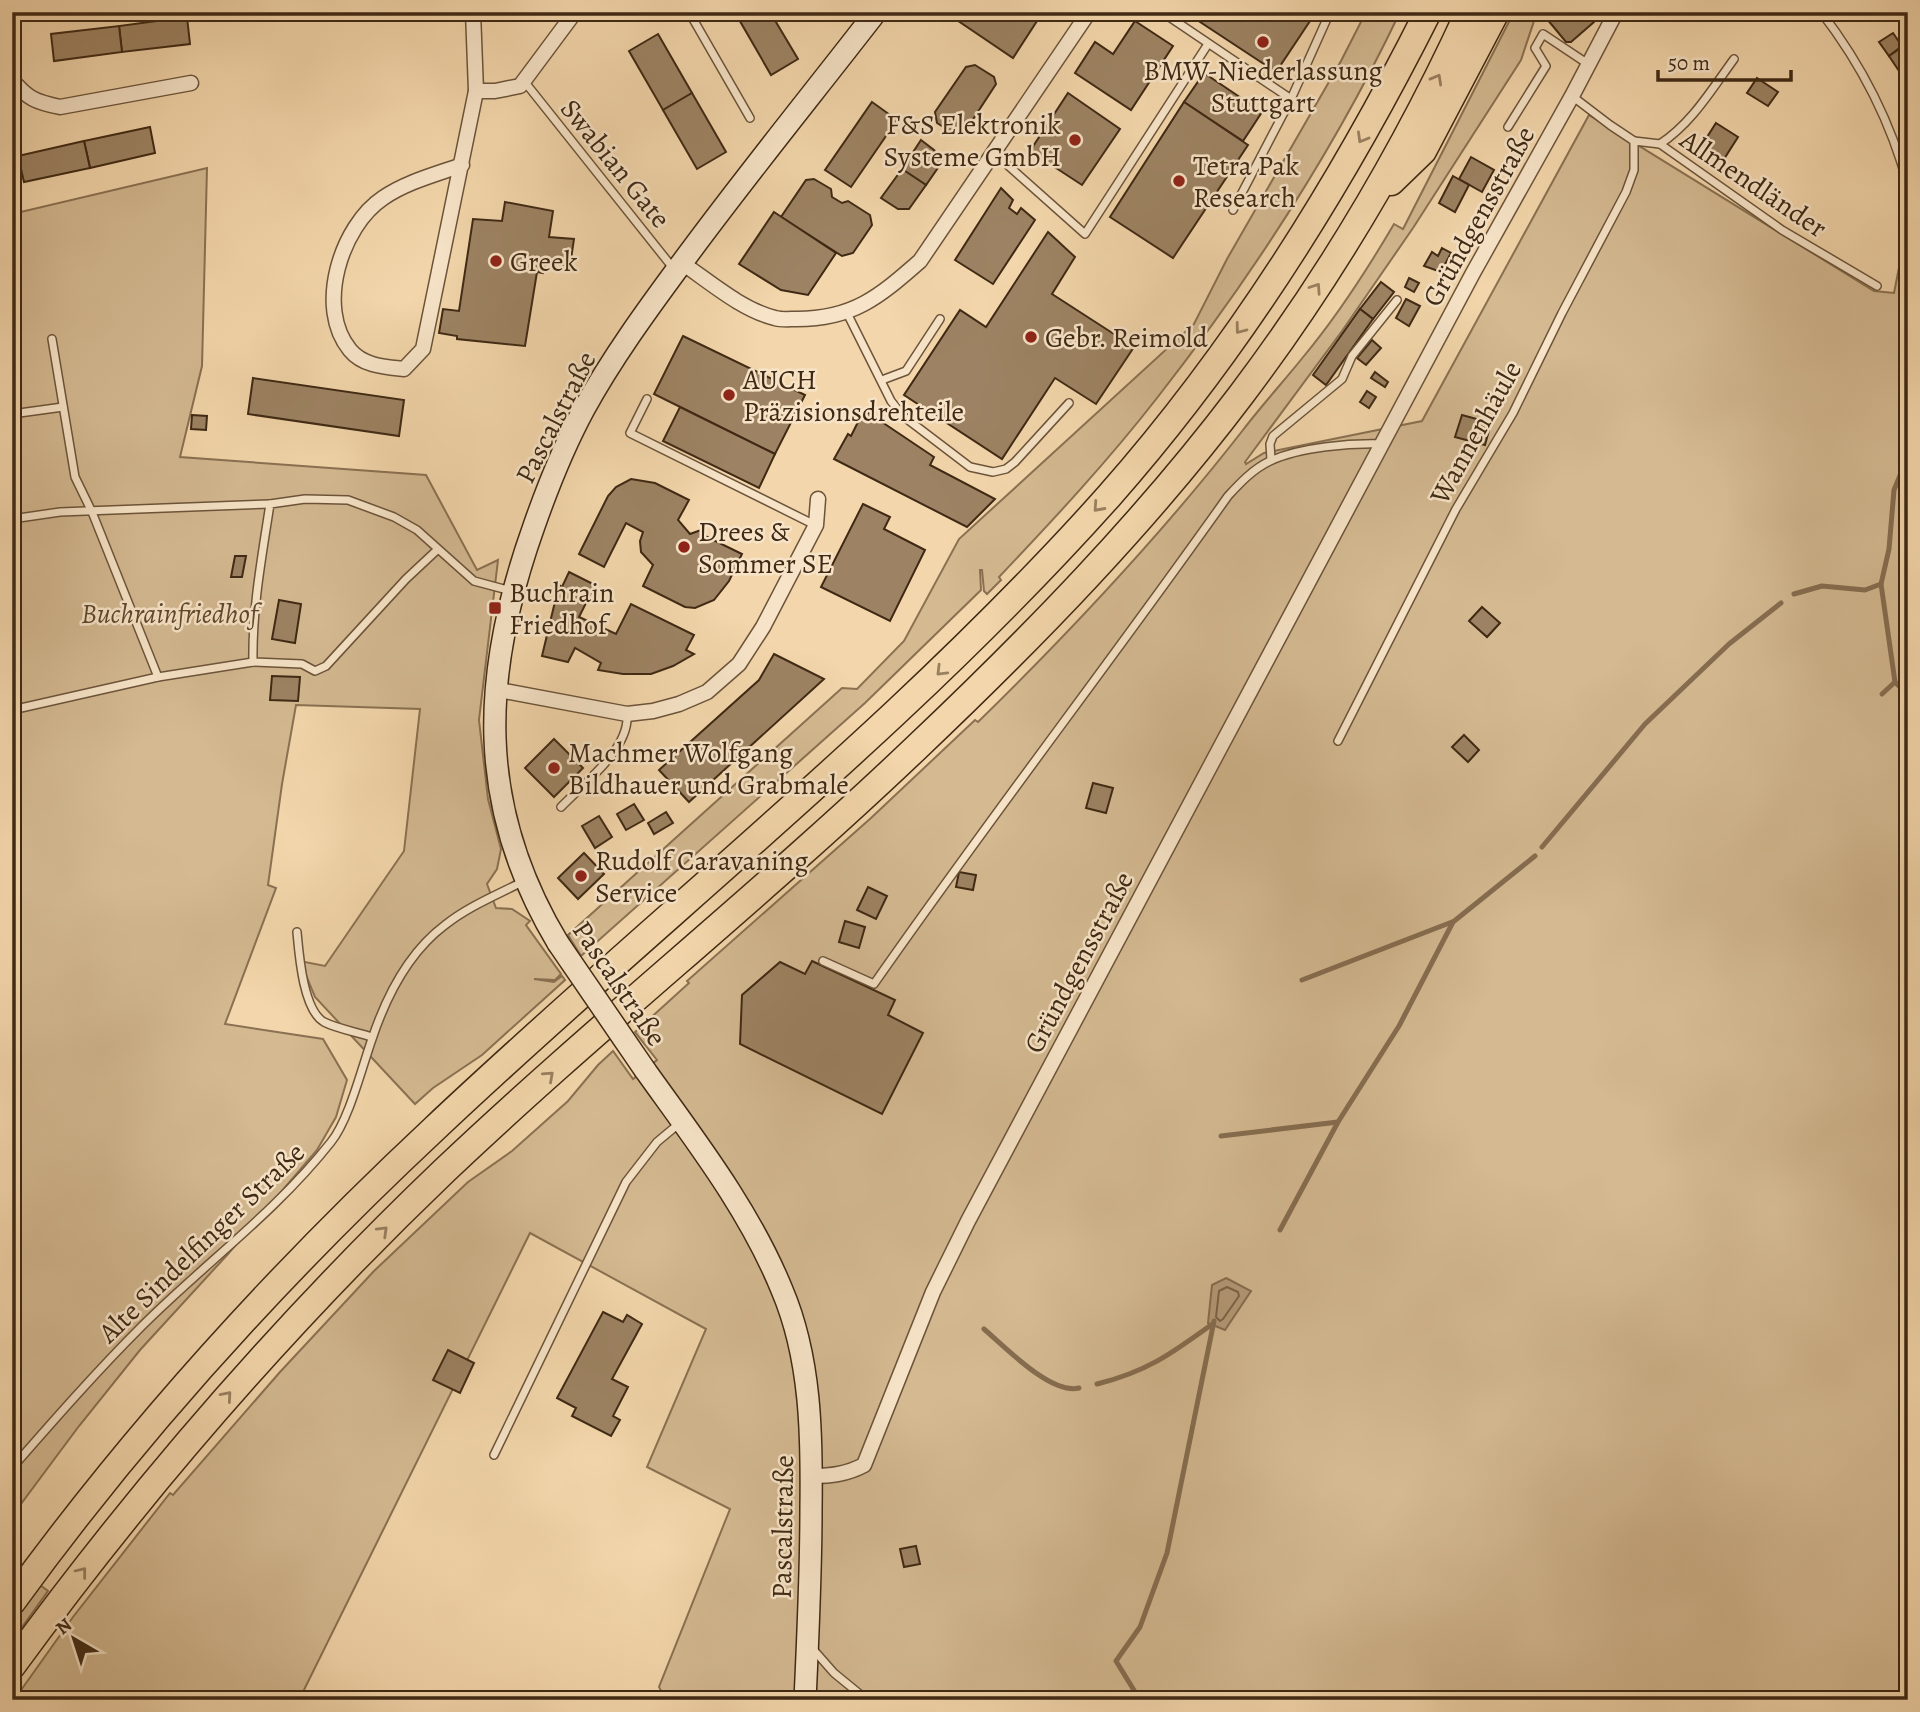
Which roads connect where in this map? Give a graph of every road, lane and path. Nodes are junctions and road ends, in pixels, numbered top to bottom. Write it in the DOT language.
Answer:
graph roads {
  1 [pos="473,12"];
  2 [pos="575,12"];
  3 [pos="689,12"];
  4 [pos="876,12"];
  5 [pos="1089,12"];
  6 [pos="1163,12"];
  7 [pos="1330,12"];
  8 [pos="1428,12"];
  9 [pos="1469,12"];
  10 [pos="1496,12"];
  11 [pos="1616,12"];
  12 [pos="1821,12"];
  13 [pos="1208,44"];
  14 [pos="1734,59"];
  15 [pos="1589,64"];
  16 [pos="12,80"];
  17 [pos="524,81"];
  18 [pos="191,83"];
  19 [pos="476,90"];
  20 [pos="1572,96"];
  21 [pos="1291,99"];
  22 [pos="750,118"];
  23 [pos="1508,127"];
  24 [pos="1634,141"];
  25 [pos="1660,144"];
  26 [pos="993,153"];
  27 [pos="463,164"];
  28 [pos="1907,182"];
  29 [pos="1369,203"];
  30 [pos="1233,210"];
  31 [pos="679,267"];
  32 [pos="1877,286"];
  33 [pos="1397,299"];
  34 [pos="847,313"];
  35 [pos="940,318"];
  36 [pos="52,339"];
  37 [pos="882,380"];
  38 [pos="647,399"];
  39 [pos="1069,403"];
  40 [pos="63,407"];
  41 [pos="12,414"];
  42 [pos="1384,444"];
  43 [pos="1271,460"];
  44 [pos="818,499"];
  45 [pos="270,504"];
  46 [pos="92,512"];
  47 [pos="12,519"];
  48 [pos="816,525"];
  49 [pos="437,550"];
  50 [pos="513,592"];
  51 [pos="253,662"];
  52 [pos="158,677"];
  53 [pos="494,689"];
  54 [pos="12,710"];
  55 [pos="627,714"];
  56 [pos="1338,741"];
  57 [pos="561,807"];
  58 [pos="524,881"];
  59 [pos="297,932"];
  60 [pos="823,961"];
  61 [pos="372,1037"];
  62 [pos="682,1122"];
  63 [pos="494,1455"];
  64 [pos="12,1468"];
  65 [pos="812,1476"];
  66 [pos="72,1523"];
  67 [pos="12,1572"];
  68 [pos="12,1602"];
  69 [pos="808,1643"];
  70 [pos="12,1666"];
  71 [pos="805,1700"];
  72 [pos="867,1700"];
  1 -- 19 [label="street"];
  2 -- 17 [label="street"];
  3 -- 22 [label="lane"];
  4 -- 31 [label="street, Pascalstraße"];
  5 -- 26 [label="street"];
  6 -- 13 [label="lane"];
  7 -- 21 [label="lane"];
  8 -- 66 [label="highway, one-way"];
  29 -- 9 [label="highway, one-way"];
  10 -- 29 [label="highway"];
  11 -- 15 [label="street, Gründgensstraße"];
  12 -- 28 [label="lane"];
  13 -- 21 [label="lane"];
  13 -- 26 [label="lane"];
  14 -- 25 [label="lane"];
  15 -- 20 [label="street, Gründgensstraße"];
  15 -- 23 [label="lane"];
  16 -- 18 [label="street"];
  17 -- 19 [label="street"];
  17 -- 31 [label="lane, Swabian Gate"];
  19 -- 27 [label="street"];
  20 -- 24 [label="lane, Allmendländer"];
  20 -- 42 [label="street, Gründgensstraße"];
  21 -- 30 [label="lane"];
  24 -- 25 [label="lane, Allmendländer"];
  24 -- 56 [label="lane, Wannenhäule"];
  25 -- 32 [label="lane, Allmendländer"];
  26 -- 34 [label="street"];
  27 -- 27 [label="street"];
  70 -- 29 [label="highway, one-way"];
  31 -- 34 [label="street"];
  31 -- 50 [label="street, Pascalstraße"];
  33 -- 43 [label="lane"];
  34 -- 37 [label="lane"];
  35 -- 37 [label="lane"];
  36 -- 40 [label="lane"];
  37 -- 39 [label="lane"];
  38 -- 48 [label="lane"];
  40 -- 41 [label="lane"];
  40 -- 46 [label="lane"];
  42 -- 43 [label="lane"];
  42 -- 65 [label="street, Gründgensstraße"];
  43 -- 60 [label="lane"];
  44 -- 48 [label="street"];
  45 -- 46 [label="lane"];
  45 -- 49 [label="lane"];
  45 -- 51 [label="lane"];
  46 -- 47 [label="lane"];
  46 -- 52 [label="lane"];
  48 -- 55 [label="street"];
  49 -- 50 [label="lane"];
  49 -- 51 [label="lane"];
  50 -- 53 [label="street, Pascalstraße"];
  51 -- 52 [label="lane"];
  52 -- 54 [label="lane"];
  53 -- 55 [label="street"];
  53 -- 58 [label="street, Pascalstraße"];
  55 -- 57 [label="lane"];
  58 -- 61 [label="lane, Alte Sindelfinger Straße"];
  58 -- 62 [label="street, Pascalstraße, bridge"];
  59 -- 61 [label="lane"];
  61 -- 64 [label="lane, Alte Sindelfinger Straße"];
  62 -- 63 [label="lane"];
  62 -- 65 [label="street, Pascalstraße"];
  65 -- 69 [label="street, Pascalstraße"];
  66 -- 67 [label="highway"];
  66 -- 68 [label="highway"];
  69 -- 71 [label="street, Pascalstraße"];
  69 -- 72 [label="lane"];
}
